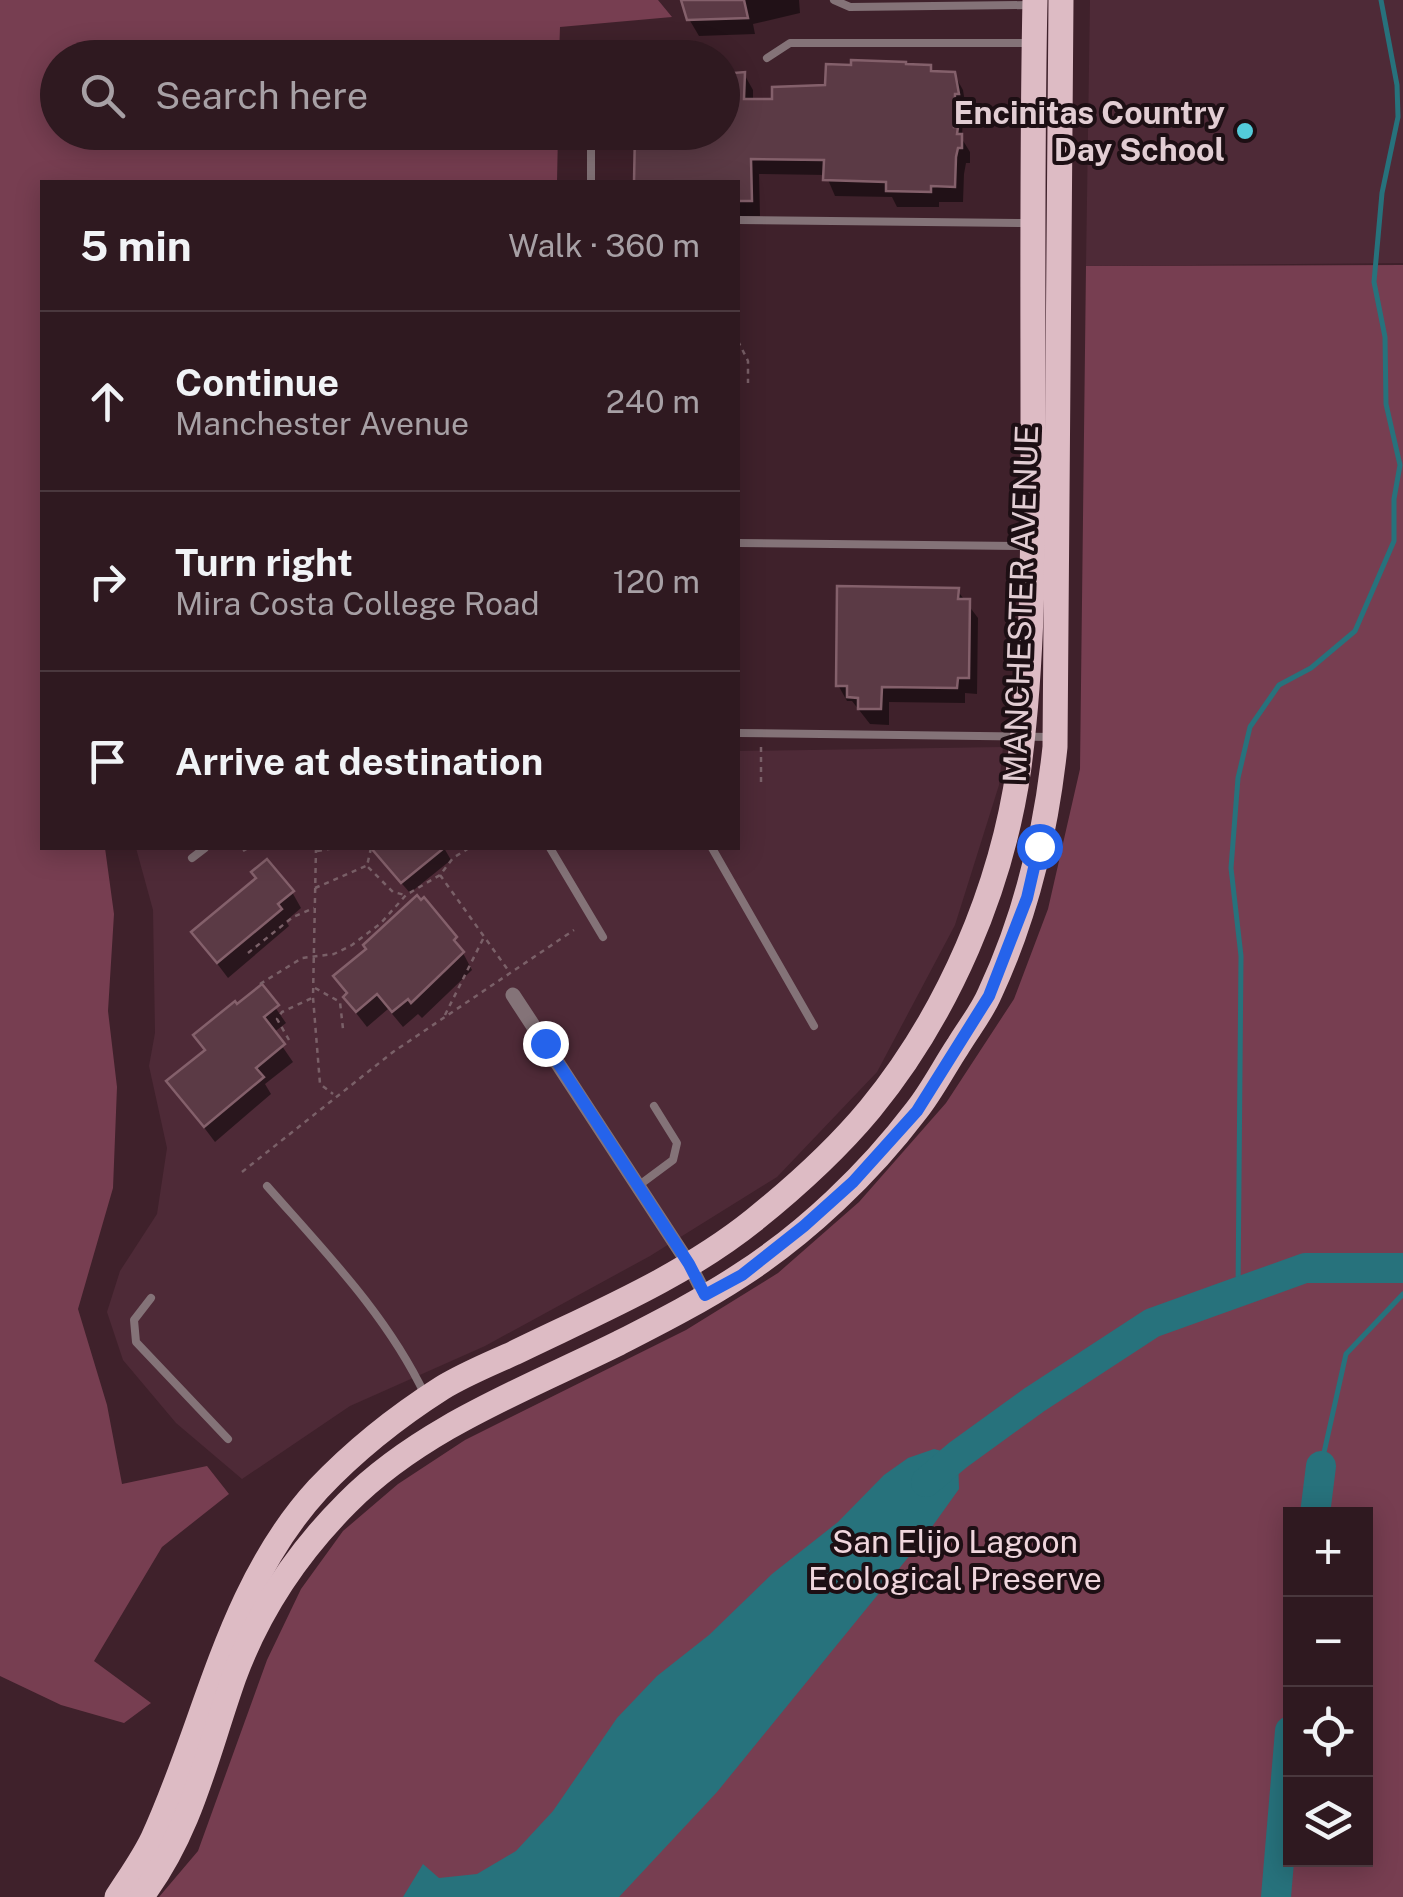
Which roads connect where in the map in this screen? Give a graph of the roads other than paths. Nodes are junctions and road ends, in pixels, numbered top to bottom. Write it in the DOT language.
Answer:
graph roads {
  1 [pos="834,0"];
  2 [pos="1061,0"];
  3 [pos="1035,3"];
  4 [pos="1034,44"];
  5 [pos="766,58"];
  6 [pos="591,150"];
  7 [pos="591,180"];
  8 [pos="740,220"];
  9 [pos="1033,223"];
  10 [pos="740,543"];
  11 [pos="1032,546"];
  12 [pos="740,733"];
  13 [pos="1022,736"];
  14 [pos="1055,737"];
  15 [pos="202,850"];
  16 [pos="551,850"];
  17 [pos="713,850"];
  18 [pos="192,858"];
  19 [pos="603,937"];
  20 [pos="514,995"];
  21 [pos="814,1026"];
  22 [pos="654,1106"];
  23 [pos="267,1186"];
  24 [pos="638,1186"];
  25 [pos="689,1264"];
  26 [pos="705,1295"];
  27 [pos="151,1298"];
  28 [pos="427,1399"];
  29 [pos="228,1438"];
  30 [pos="117,1897"];
  31 [pos="141,1897"];
  1 -- 3 [label="lane"];
  2 -- 14 [label="main road, MANCHESTER AVENUE"];
  3 -- 4 [label="main road, MANCHESTER AVENUE"];
  4 -- 5 [label="lane"];
  4 -- 9 [label="main road, MANCHESTER AVENUE"];
  6 -- 7 [label="lane"];
  8 -- 9 [label="lane"];
  9 -- 11 [label="main road, MANCHESTER AVENUE"];
  10 -- 11 [label="lane"];
  11 -- 13 [label="main road, MANCHESTER AVENUE"];
  12 -- 13 [label="lane"];
  13 -- 14 [label="lane"];
  13 -- 25 [label="main road, MANCHESTER AVENUE"];
  14 -- 26 [label="main road, MANCHESTER AVENUE"];
  15 -- 18 [label="lane"];
  16 -- 19 [label="lane"];
  17 -- 21 [label="lane"];
  20 -- 24 [label="street"];
  22 -- 24 [label="lane"];
  23 -- 28 [label="lane"];
  24 -- 25 [label="street"];
  25 -- 26 [label="street"];
  25 -- 28 [label="main road, MANCHESTER AVENUE"];
  26 -- 31 [label="main road, MANCHESTER AVENUE"];
  27 -- 29 [label="lane"];
  28 -- 30 [label="main road, MANCHESTER AVENUE"];
}
